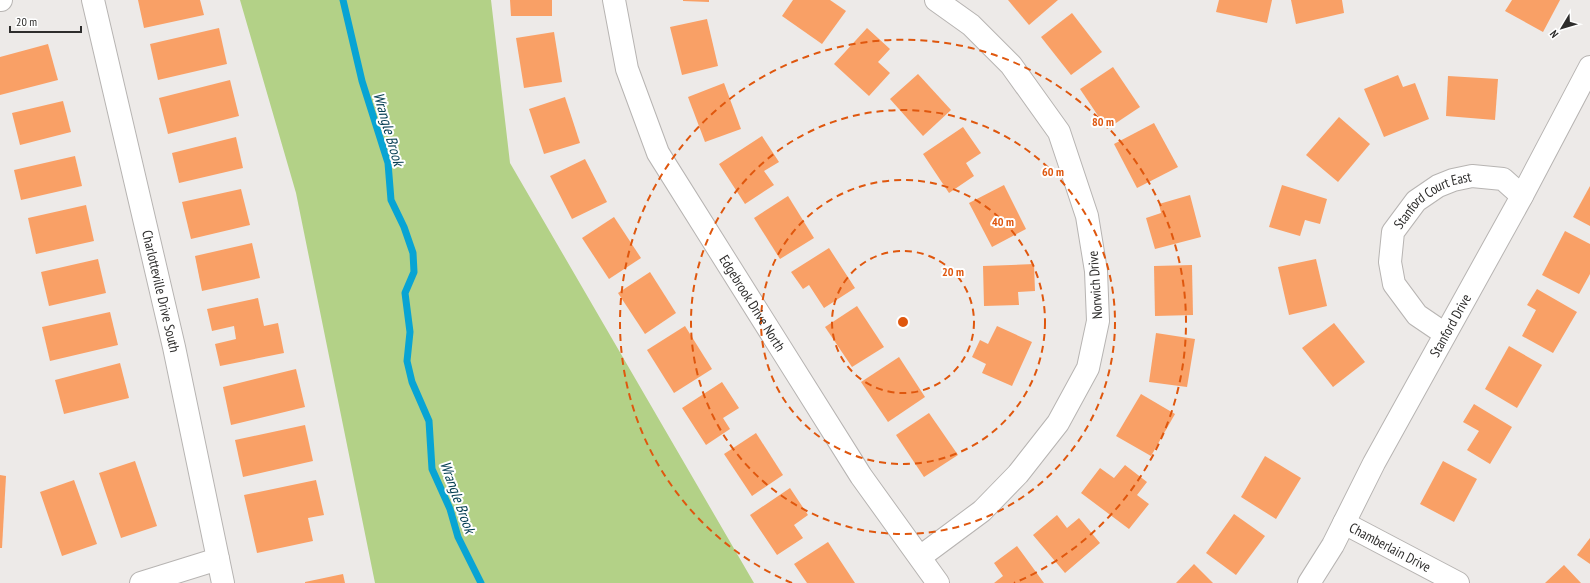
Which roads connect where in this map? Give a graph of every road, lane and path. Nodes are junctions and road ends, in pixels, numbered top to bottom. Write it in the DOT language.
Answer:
graph roads {
  1 [pos="93,0"];
  2 [pos="614,0"];
  3 [pos="936,0"];
  4 [pos="1590,67"];
  5 [pos="1522,196"];
  6 [pos="1445,334"];
  7 [pos="1344,522"];
  8 [pos="920,557"];
  9 [pos="218,559"];
  10 [pos="141,583"];
  11 [pos="223,583"];
  12 [pos="938,583"];
  13 [pos="1309,583"];
  14 [pos="1458,583"];
  1 -- 9 [label="street, Charlotteville Drive South"];
  2 -- 8 [label="street, Edgebrook Drive North"];
  3 -- 8 [label="street, Norwich Drive"];
  4 -- 5 [label="street, Stanford Drive"];
  5 -- 6 [label="street, Stanford Drive"];
  5 -- 6 [label="street, Stanford Court East"];
  6 -- 7 [label="street, Stanford Drive"];
  7 -- 13 [label="street, Stanford Drive"];
  7 -- 14 [label="street, Chamberlain Drive"];
  8 -- 12 [label="street, Edgebrook Drive North"];
  9 -- 10 [label="street"];
  9 -- 11 [label="street, Charlotteville Drive South"];
}
